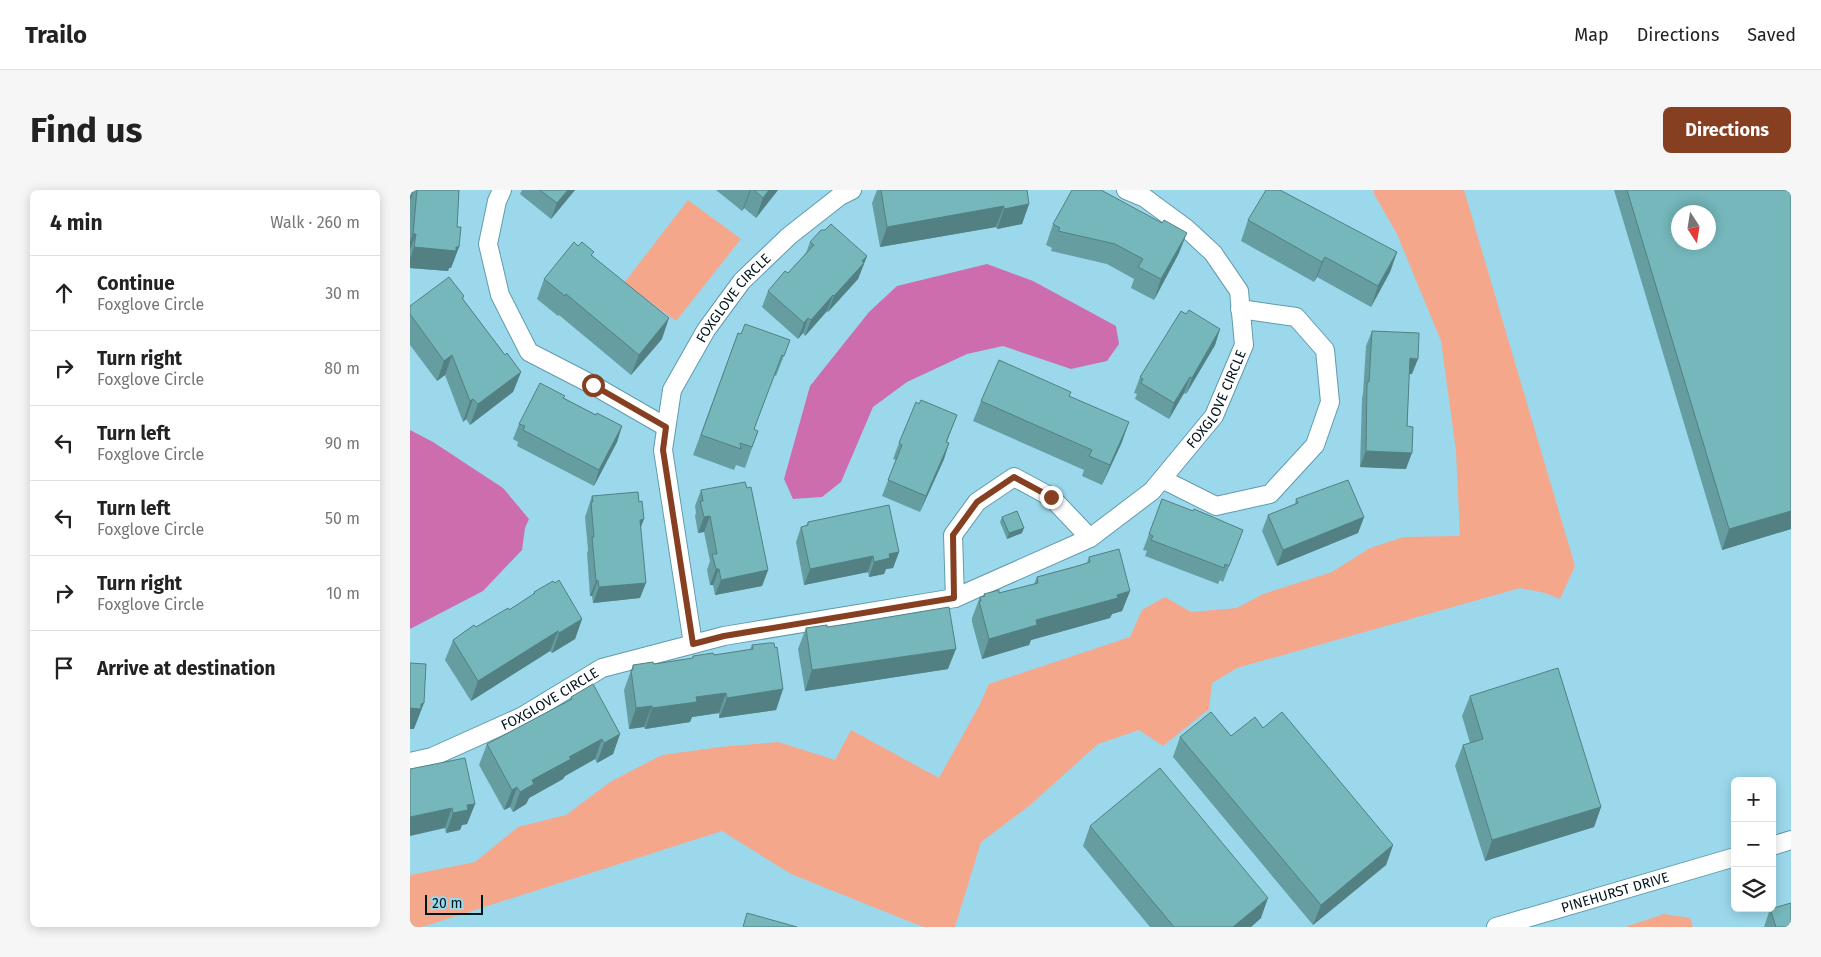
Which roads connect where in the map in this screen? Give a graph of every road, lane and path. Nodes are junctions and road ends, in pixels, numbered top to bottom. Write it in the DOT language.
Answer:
graph roads {
  1 [pos="502,190"];
  2 [pos="1126,190"];
  3 [pos="841,192"];
  4 [pos="1240,309"];
  5 [pos="666,427"];
  6 [pos="1162,479"];
  7 [pos="1090,538"];
  8 [pos="954,598"];
  9 [pos="693,644"];
  10 [pos="410,762"];
  11 [pos="1791,840"];
  12 [pos="1776,845"];
  13 [pos="1731,858"];
  14 [pos="1496,927"];
  1 -- 5 [label="street"];
  2 -- 4 [label="street, FOXGLOVE CIRCLE"];
  3 -- 5 [label="street, FOXGLOVE CIRCLE"];
  4 -- 6 [label="street, FOXGLOVE CIRCLE"];
  4 -- 6 [label="street"];
  5 -- 9 [label="street, FOXGLOVE CIRCLE"];
  6 -- 7 [label="street, FOXGLOVE CIRCLE"];
  7 -- 8 [label="street, FOXGLOVE CIRCLE"];
  7 -- 8 [label="street"];
  8 -- 9 [label="street, FOXGLOVE CIRCLE"];
  9 -- 10 [label="street, FOXGLOVE CIRCLE"];
  11 -- 12 [label="street"];
  13 -- 14 [label="street, PINEHURST DRIVE"];
}
